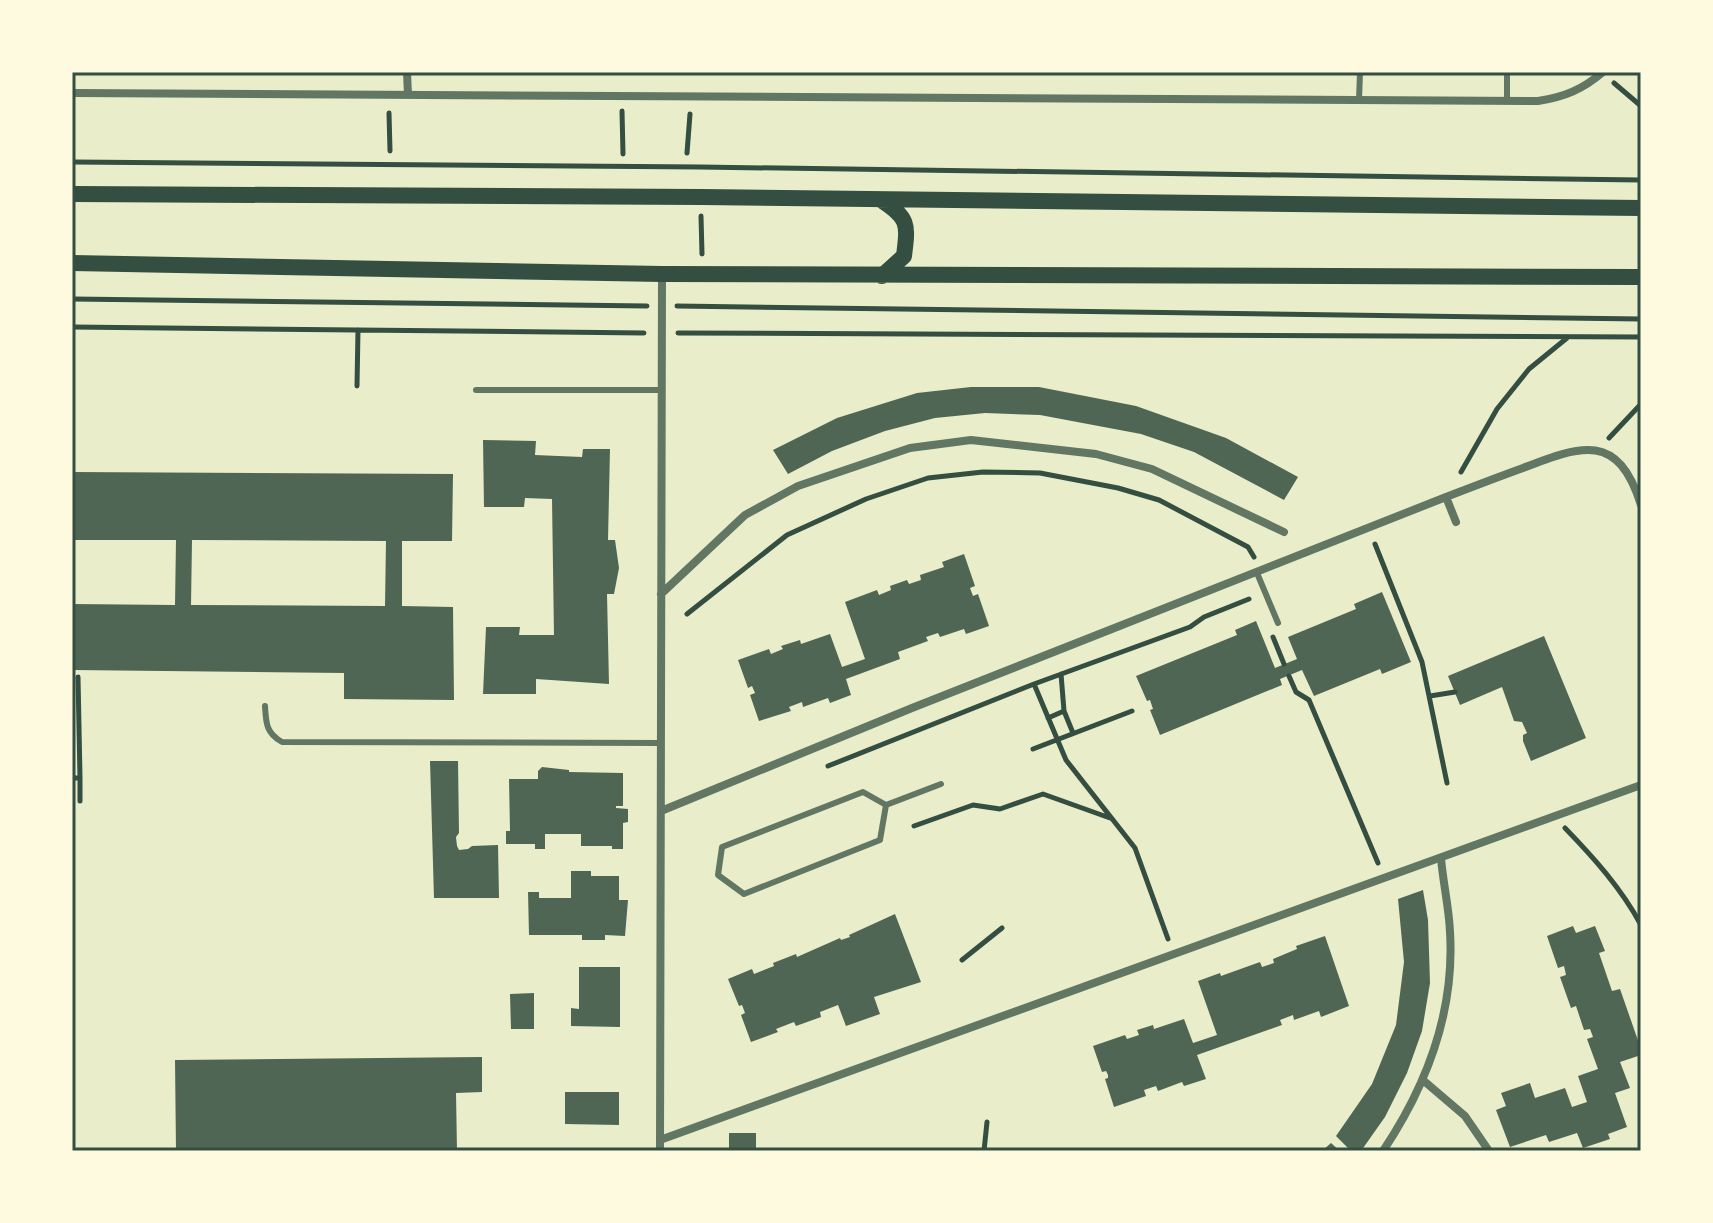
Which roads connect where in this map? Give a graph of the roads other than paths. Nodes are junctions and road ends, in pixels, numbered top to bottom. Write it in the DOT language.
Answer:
graph roads {
  1 [pos="407,72"];
  2 [pos="1360,72"];
  3 [pos="1507,72"];
  4 [pos="1602,73"];
  5 [pos="72,93"];
  6 [pos="408,95"];
  7 [pos="1359,100"];
  8 [pos="1507,100"];
  9 [pos="72,194"];
  10 [pos="880,200"];
  11 [pos="1641,208"];
  12 [pos="72,263"];
  13 [pos="662,274"];
  14 [pos="882,276"];
  15 [pos="1638,279"];
  16 [pos="476,390"];
  17 [pos="662,390"];
  18 [pos="1446,497"];
  19 [pos="1641,505"];
  20 [pos="1456,522"];
  21 [pos="1284,532"];
  22 [pos="1257,573"];
  23 [pos="661,594"];
  24 [pos="1278,623"];
  25 [pos="265,706"];
  26 [pos="661,743"];
  27 [pos="941,784"];
  28 [pos="1641,785"];
  29 [pos="886,805"];
  30 [pos="661,811"];
  31 [pos="1441,858"];
  32 [pos="1424,1081"];
  33 [pos="660,1140"];
  34 [pos="660,1151"];
  35 [pos="1383,1151"];
  36 [pos="1489,1151"];
  1 -- 6 [label="street"];
  2 -- 7 [label="lane"];
  3 -- 8 [label="lane"];
  4 -- 8 [label="street"];
  5 -- 6 [label="street"];
  6 -- 7 [label="street"];
  7 -- 8 [label="street"];
  9 -- 10 [label="main road"];
  10 -- 11 [label="main road"];
  10 -- 14 [label="main road"];
  12 -- 13 [label="main road"];
  13 -- 14 [label="main road"];
  13 -- 17 [label="street"];
  14 -- 15 [label="main road"];
  16 -- 17 [label="lane"];
  17 -- 23 [label="street"];
  18 -- 19 [label="street"];
  18 -- 20 [label="street"];
  18 -- 22 [label="street"];
  21 -- 23 [label="street"];
  22 -- 24 [label="lane"];
  22 -- 30 [label="street"];
  23 -- 26 [label="street"];
  25 -- 26 [label="lane"];
  26 -- 30 [label="street"];
  27 -- 29 [label="lane"];
  28 -- 31 [label="street"];
  29 -- 29 [label="lane"];
  30 -- 33 [label="street"];
  31 -- 32 [label="street"];
  31 -- 33 [label="street"];
  32 -- 35 [label="street"];
  32 -- 36 [label="street"];
  33 -- 34 [label="street"];
}
